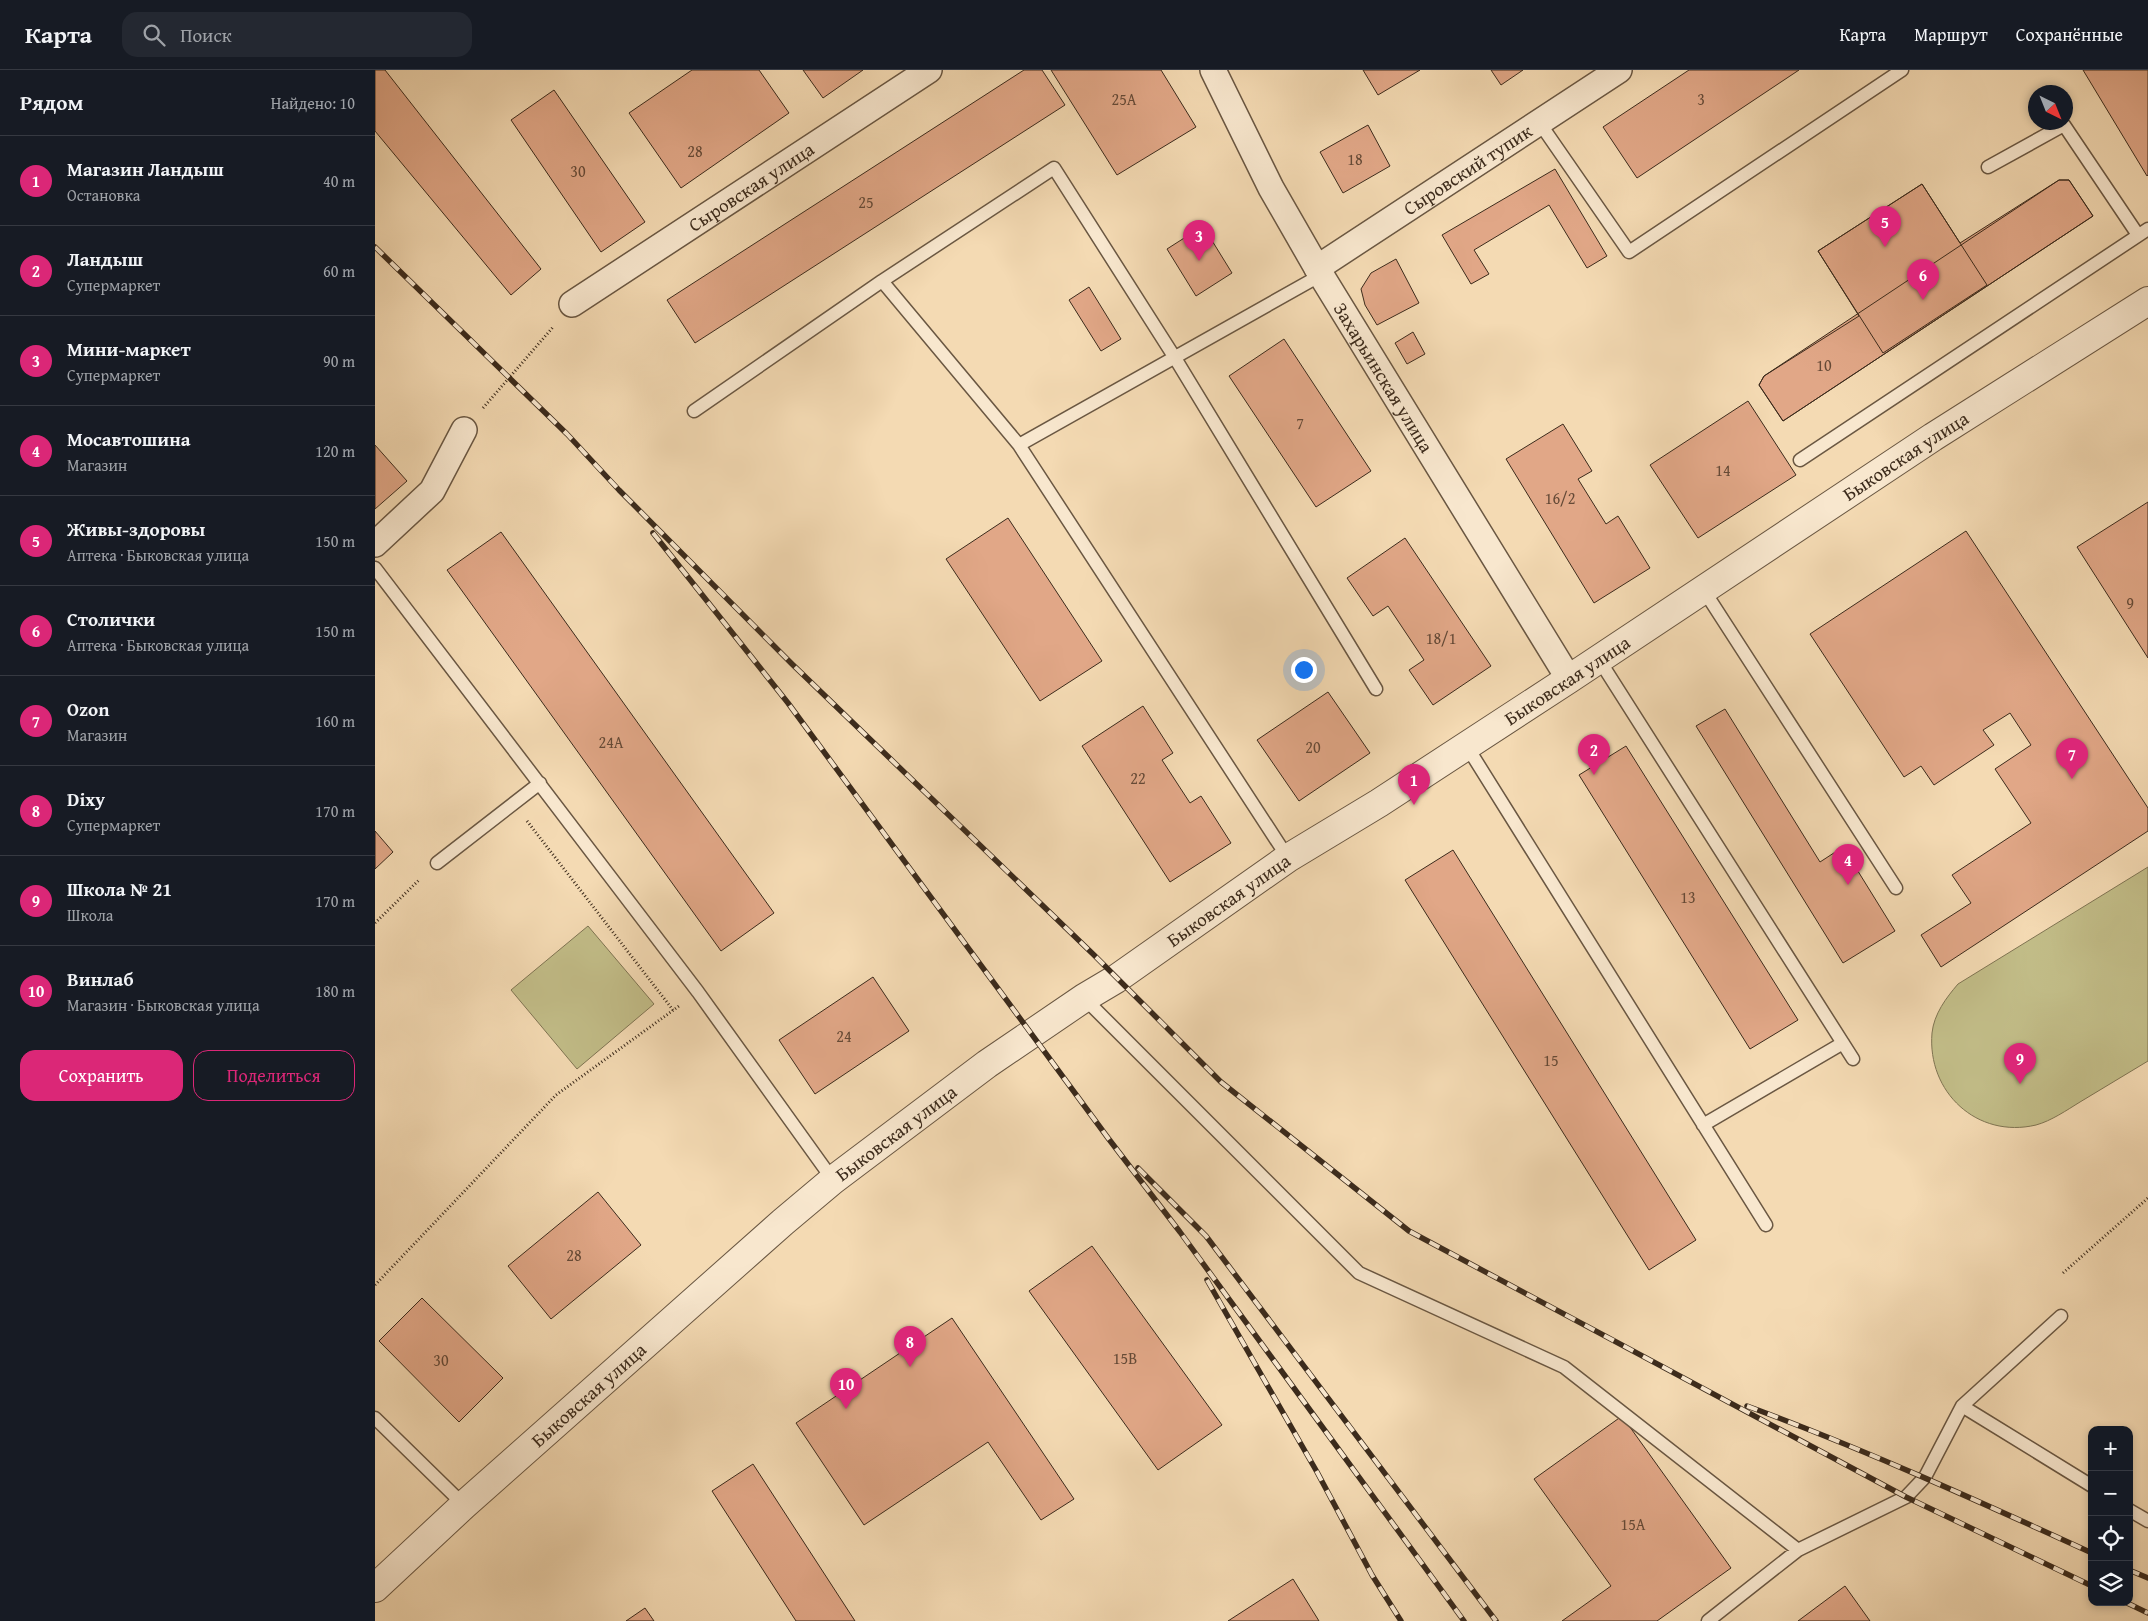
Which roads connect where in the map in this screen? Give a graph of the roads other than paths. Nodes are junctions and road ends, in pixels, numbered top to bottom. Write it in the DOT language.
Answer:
graph roads {
  1 [pos="929,70"];
  2 [pos="1213,70"];
  3 [pos="1619,70"];
  4 [pos="1902,70"];
  5 [pos="1539,122"];
  6 [pos="1988,167"];
  7 [pos="2143,232"];
  8 [pos="1319,272"];
  9 [pos="882,281"];
  10 [pos="2148,301"];
  11 [pos="572,304"];
  12 [pos="1175,358"];
  13 [pos="694,411"];
  14 [pos="464,430"];
  15 [pos="1019,445"];
  16 [pos="1800,460"];
  17 [pos="375,544"];
  18 [pos="375,568"];
  19 [pos="1703,589"];
  20 [pos="1598,658"];
  21 [pos="1569,679"];
  22 [pos="1376,689"];
  23 [pos="1466,745"];
  24 [pos="539,783"];
  25 [pos="1288,858"];
  26 [pos="437,863"];
  27 [pos="1896,888"];
  28 [pos="1083,998"];
  29 [pos="1843,1043"];
  30 [pos="1853,1059"];
  31 [pos="1703,1125"];
  32 [pos="833,1180"];
  33 [pos="1766,1225"];
  34 [pos="2061,1316"];
  35 [pos="1962,1406"];
  36 [pos="375,1418"];
  37 [pos="2088,1484"];
  38 [pos="464,1505"];
  39 [pos="2133,1512"];
  40 [pos="2148,1521"];
  41 [pos="1798,1550"];
  42 [pos="375,1588"];
  43 [pos="1707,1621"];
  1 -- 11 [label="street, Сыровская улица"];
  2 -- 8 [label="street, Захарьинская улица"];
  3 -- 5 [label="street, Сыровский тупик"];
  4 -- 5 [label="lane"];
  5 -- 8 [label="street, Сыровский тупик"];
  6 -- 7 [label="lane"];
  7 -- 16 [label="lane"];
  8 -- 12 [label="lane"];
  8 -- 21 [label="street, Захарьинская улица"];
  9 -- 12 [label="lane"];
  9 -- 13 [label="lane"];
  9 -- 15 [label="lane"];
  10 -- 19 [label="street, Быковская улица"];
  12 -- 15 [label="lane"];
  12 -- 22 [label="lane"];
  14 -- 17 [label="street"];
  15 -- 25 [label="lane"];
  18 -- 24 [label="lane"];
  19 -- 20 [label="street, Быковская улица"];
  19 -- 27 [label="lane"];
  20 -- 21 [label="street, Быковская улица"];
  20 -- 29 [label="lane"];
  21 -- 23 [label="street, Быковская улица"];
  23 -- 25 [label="street, Быковская улица"];
  23 -- 31 [label="lane"];
  24 -- 26 [label="lane"];
  24 -- 32 [label="lane"];
  25 -- 28 [label="street, Быковская улица"];
  28 -- 32 [label="street, Быковская улица"];
  28 -- 41 [label="lane"];
  29 -- 30 [label="lane"];
  29 -- 31 [label="lane"];
  31 -- 33 [label="lane"];
  32 -- 38 [label="street, Быковская улица"];
  34 -- 35 [label="lane"];
  35 -- 37 [label="lane"];
  35 -- 41 [label="lane"];
  36 -- 38 [label="lane"];
  38 -- 42 [label="street, Быковская улица"];
  39 -- 40 [label="lane"];
  41 -- 43 [label="lane"];
}
